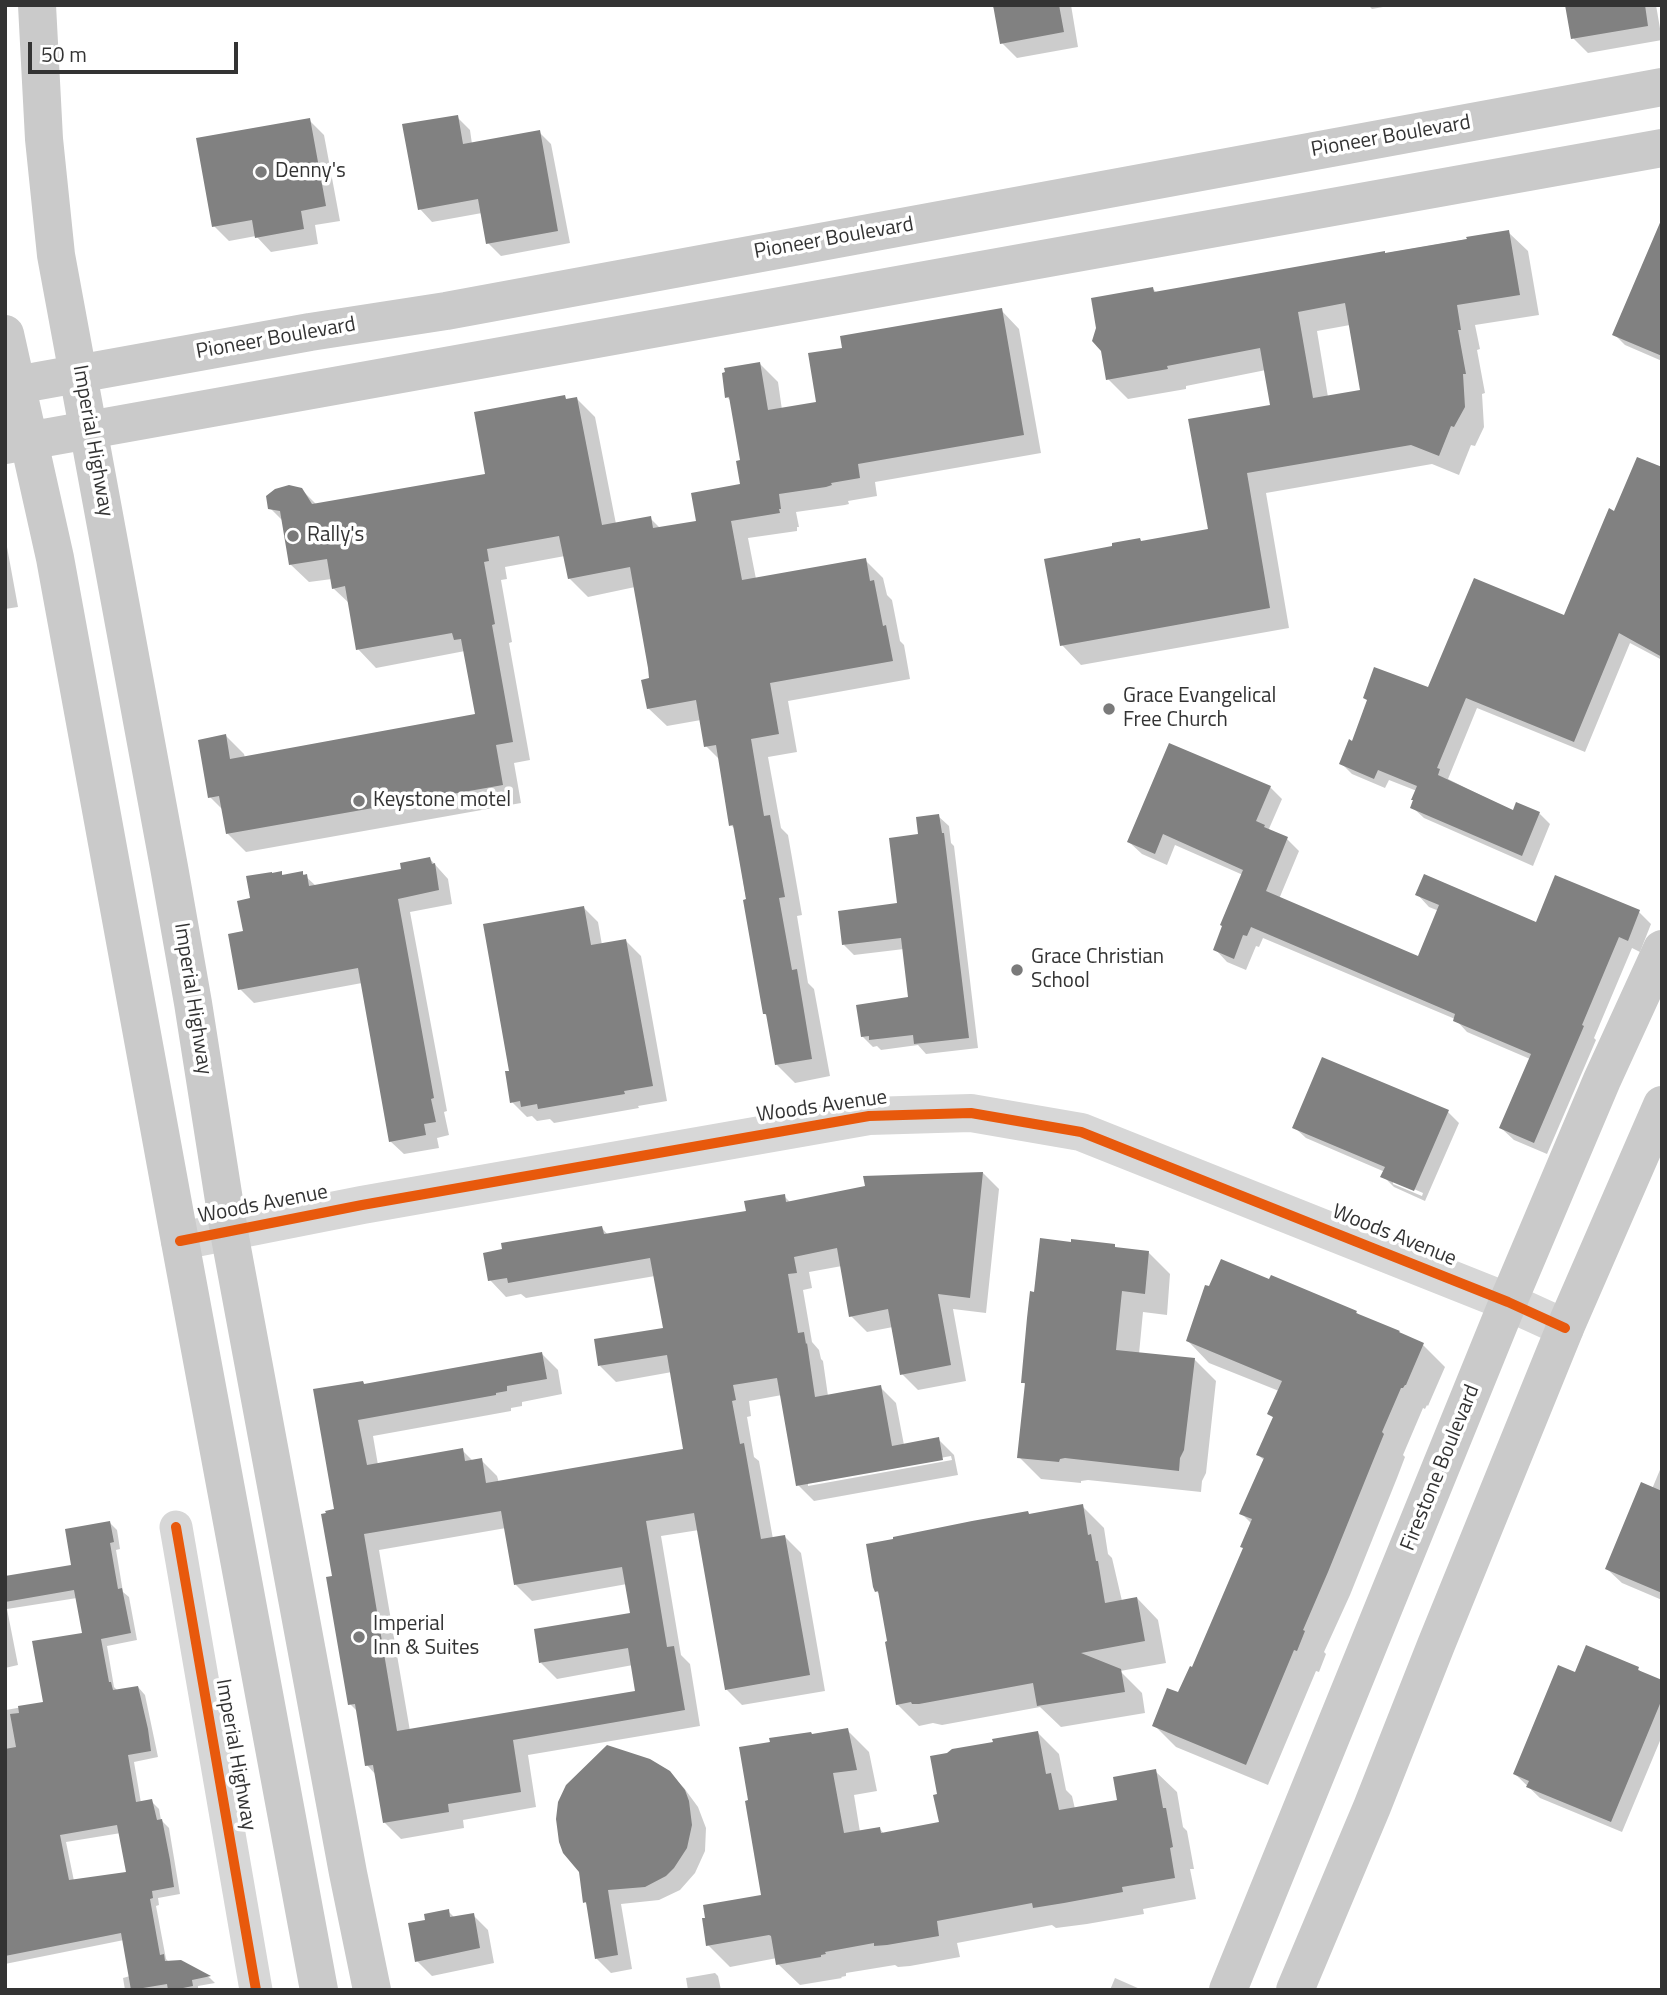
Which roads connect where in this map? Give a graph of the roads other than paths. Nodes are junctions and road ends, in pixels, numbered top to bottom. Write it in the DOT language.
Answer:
graph roads {
  1 [pos="37,5"];
  2 [pos="1662,87"];
  3 [pos="1662,148"];
  4 [pos="5,334"];
  5 [pos="79,374"];
  6 [pos="11,386"];
  7 [pos="90,430"];
  8 [pos="17,443"];
  9 [pos="1662,949"];
  10 [pos="1662,1105"];
  11 [pos="229,1232"];
  12 [pos="180,1241"];
  13 [pos="1508,1302"];
  14 [pos="1565,1328"];
  15 [pos="176,1527"];
  16 [pos="256,1990"];
  17 [pos="319,1990"];
  18 [pos="372,1990"];
  19 [pos="1228,1990"];
  20 [pos="1295,1990"];
  1 -- 5 [label="main road, Imperial Highway"];
  2 -- 5 [label="main road, Pioneer Boulevard"];
  3 -- 7 [label="main road"];
  4 -- 6 [label="main road, Imperial Highway"];
  5 -- 6 [label="main road, Pioneer Boulevard"];
  5 -- 7 [label="main road, Imperial Highway"];
  6 -- 8 [label="main road, Imperial Highway"];
  7 -- 8 [label="main road"];
  7 -- 11 [label="main road, Imperial Highway"];
  8 -- 12 [label="main road, Imperial Highway"];
  9 -- 13 [label="main road, Firestone Boulevard"];
  10 -- 14 [label="main road"];
  11 -- 12 [label="street, Woods Avenue"];
  11 -- 13 [label="street, Woods Avenue"];
  11 -- 18 [label="main road, Imperial Highway"];
  12 -- 17 [label="main road, Imperial Highway"];
  13 -- 14 [label="street, Woods Avenue"];
  13 -- 19 [label="main road, Firestone Boulevard"];
  14 -- 20 [label="main road"];
  15 -- 16 [label="street, Imperial Highway"];
}
